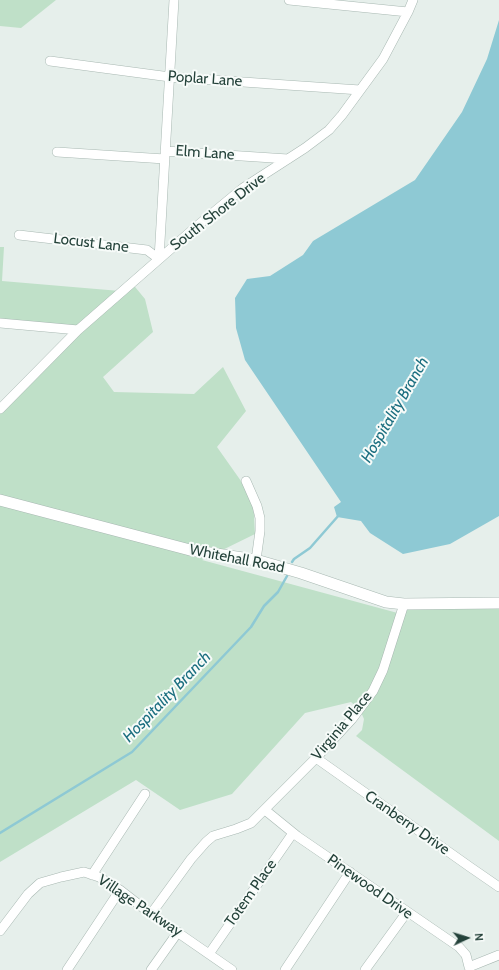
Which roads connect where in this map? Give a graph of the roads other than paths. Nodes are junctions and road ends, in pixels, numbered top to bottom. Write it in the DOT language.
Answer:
graph roads {
  1 [pos="174,0"];
  2 [pos="289,0"];
  3 [pos="413,0"];
  4 [pos="408,12"];
  5 [pos="50,61"];
  6 [pos="170,77"];
  7 [pos="360,90"];
  8 [pos="57,152"];
  9 [pos="165,155"];
  10 [pos="288,159"];
  11 [pos="19,235"];
  12 [pos="159,259"];
  13 [pos="0,323"];
  14 [pos="78,330"];
  15 [pos="0,409"];
  16 [pos="246,481"];
  17 [pos="0,500"];
  18 [pos="256,560"];
  19 [pos="499,603"];
  20 [pos="404,604"];
  21 [pos="316,758"];
  22 [pos="145,794"];
  23 [pos="264,810"];
  24 [pos="293,833"];
  25 [pos="350,872"];
  26 [pos="92,874"];
  27 [pos="499,887"];
  28 [pos="120,890"];
  29 [pos="407,912"];
  30 [pos="151,914"];
  31 [pos="0,931"];
  32 [pos="178,932"];
  33 [pos="209,954"];
  34 [pos="499,955"];
  35 [pos="468,969"];
  36 [pos="67,970"];
  37 [pos="150,970"];
  38 [pos="232,970"];
  39 [pos="285,970"];
  40 [pos="365,970"];
  1 -- 6 [label="street"];
  2 -- 4 [label="street"];
  3 -- 4 [label="street, South Shore Drive"];
  4 -- 7 [label="street, South Shore Drive"];
  5 -- 6 [label="street, Poplar Lane"];
  6 -- 7 [label="street, Poplar Lane"];
  6 -- 9 [label="street"];
  7 -- 10 [label="street, South Shore Drive"];
  8 -- 9 [label="street, Elm Lane"];
  9 -- 10 [label="street, Elm Lane"];
  9 -- 12 [label="street"];
  10 -- 12 [label="street, South Shore Drive"];
  11 -- 12 [label="street, Locust Lane"];
  12 -- 14 [label="street, South Shore Drive"];
  13 -- 14 [label="street"];
  14 -- 15 [label="street, South Shore Drive"];
  16 -- 18 [label="street"];
  17 -- 18 [label="street, Whitehall Road"];
  18 -- 20 [label="street, Whitehall Road"];
  19 -- 20 [label="street, Whitehall Road"];
  20 -- 21 [label="street, Virginia Place"];
  21 -- 23 [label="street, Virginia Place"];
  21 -- 27 [label="street, Cranberry Drive"];
  22 -- 26 [label="street"];
  23 -- 24 [label="street, Pinewood Drive"];
  23 -- 30 [label="street, Virginia Place"];
  24 -- 25 [label="street, Pinewood Drive"];
  24 -- 33 [label="street, Totem Place"];
  25 -- 29 [label="street, Pinewood Drive"];
  25 -- 39 [label="street"];
  26 -- 28 [label="street, Village Parkway"];
  26 -- 31 [label="street, Village Parkway"];
  28 -- 30 [label="street, Village Parkway"];
  28 -- 36 [label="street"];
  29 -- 35 [label="street, Pinewood Drive"];
  29 -- 40 [label="street"];
  30 -- 32 [label="street, Village Parkway"];
  32 -- 33 [label="street, Village Parkway"];
  32 -- 37 [label="street"];
  33 -- 38 [label="street, Village Parkway"];
  34 -- 35 [label="street"];
}
